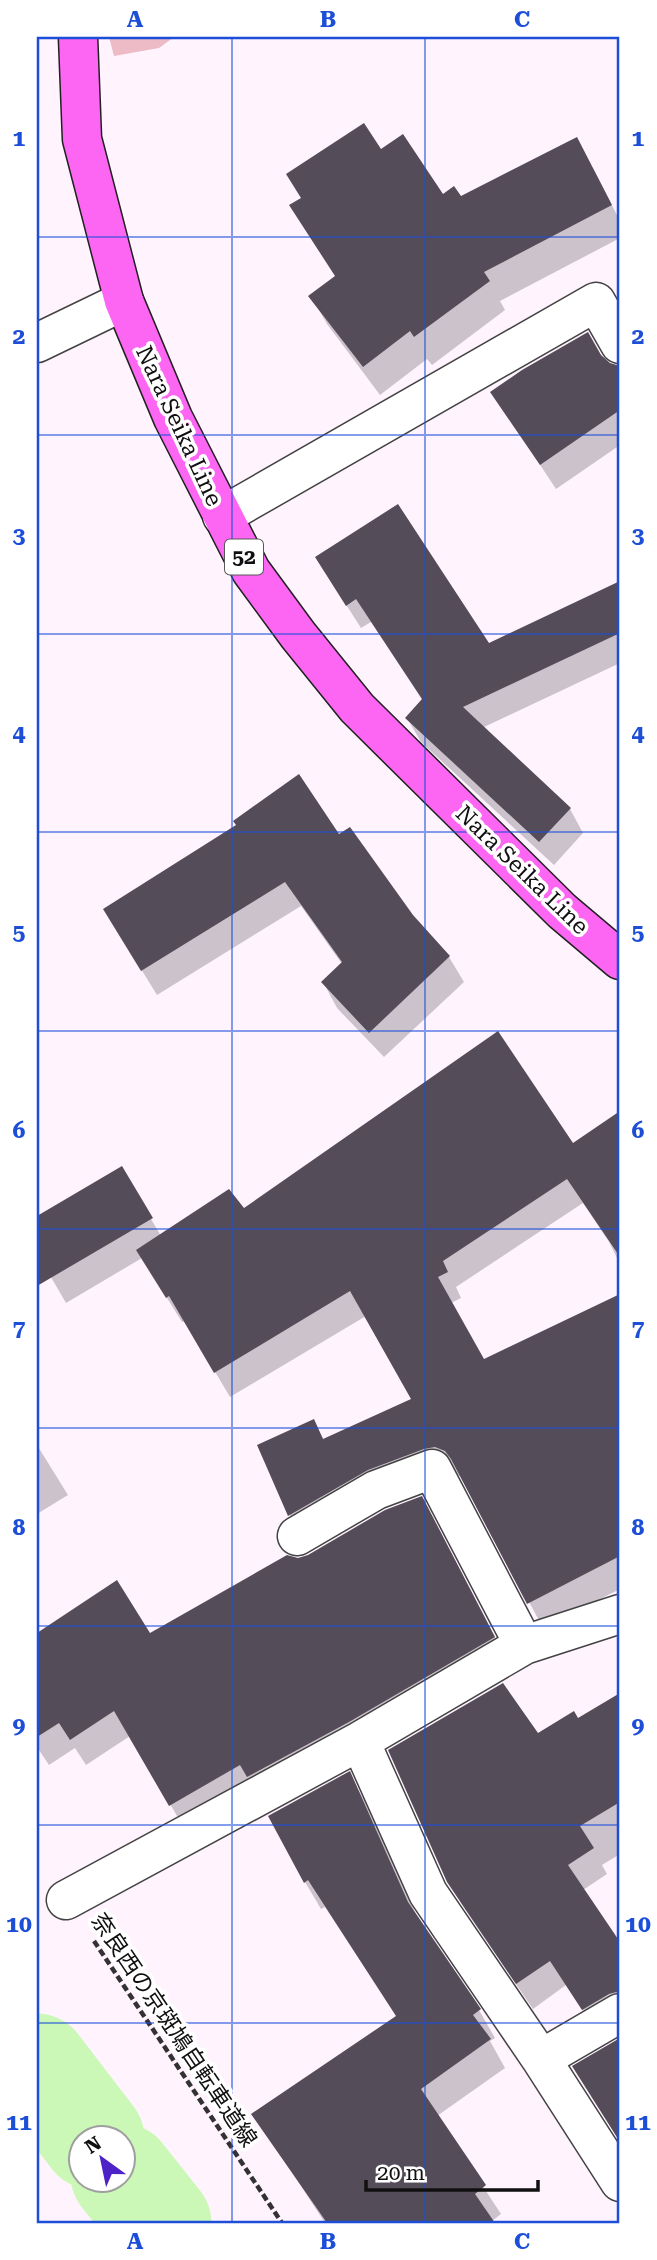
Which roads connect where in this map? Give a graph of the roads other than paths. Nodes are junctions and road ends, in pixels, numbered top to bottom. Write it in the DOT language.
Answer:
graph roads {
  1 [pos="78,37"];
  2 [pos="124,300"];
  3 [pos="37,343"];
  4 [pos="620,344"];
  5 [pos="222,516"];
  6 [pos="620,960"];
  7 [pos="298,1536"];
  8 [pos="620,1614"];
  9 [pos="524,1645"];
  10 [pos="360,1741"];
  11 [pos="66,1900"];
  12 [pos="620,2013"];
  13 [pos="541,2059"];
  14 [pos="620,2182"];
  1 -- 2 [label="main road, Nara Seika Line / 52"];
  2 -- 3 [label="street"];
  2 -- 5 [label="main road, Nara Seika Line / 52"];
  4 -- 5 [label="street"];
  5 -- 6 [label="main road, Nara Seika Line / 52"];
  7 -- 9 [label="street"];
  8 -- 9 [label="street"];
  9 -- 10 [label="street"];
  10 -- 11 [label="street"];
  10 -- 13 [label="street"];
  12 -- 13 [label="street"];
  13 -- 14 [label="street"];
}
